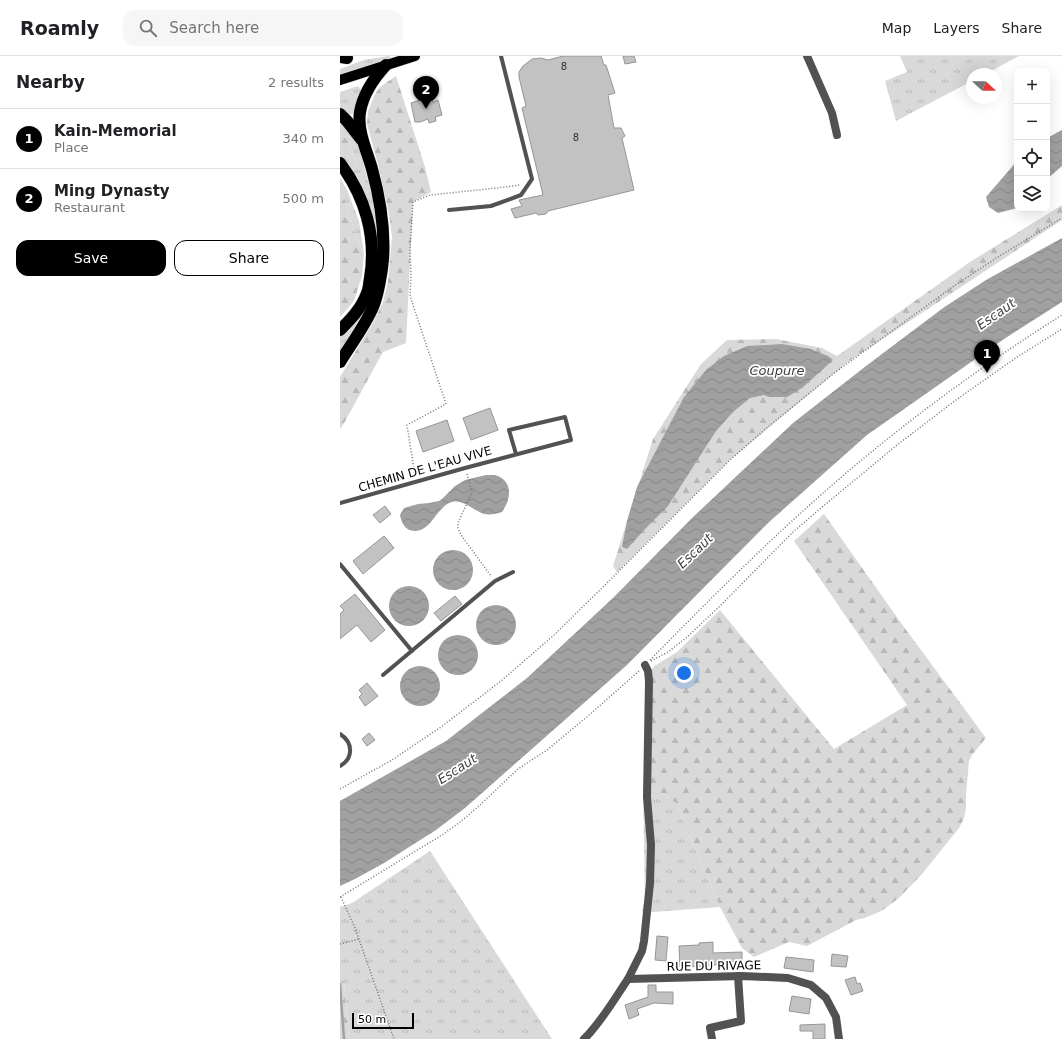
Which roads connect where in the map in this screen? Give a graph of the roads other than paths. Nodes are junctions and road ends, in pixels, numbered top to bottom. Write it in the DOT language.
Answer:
graph roads {
  1 [pos="415,56"];
  2 [pos="500,56"];
  3 [pos="807,56"];
  4 [pos="386,65"];
  5 [pos="340,80"];
  6 [pos="340,114"];
  7 [pos="837,135"];
  8 [pos="363,142"];
  9 [pos="340,163"];
  10 [pos="449,210"];
  11 [pos="340,330"];
  12 [pos="340,362"];
  13 [pos="516,454"];
  14 [pos="340,503"];
  15 [pos="340,564"];
  16 [pos="513,572"];
  17 [pos="412,651"];
  18 [pos="645,665"];
  19 [pos="383,675"];
  20 [pos="340,734"];
  21 [pos="340,766"];
  22 [pos="738,976"];
  23 [pos="628,979"];
  24 [pos="584,1039"];
  25 [pos="712,1039"];
  26 [pos="839,1039"];
  1 -- 4 [label="main road"];
  2 -- 10 [label="lane"];
  3 -- 7 [label="street"];
  4 -- 5 [label="main road"];
  4 -- 8 [label="highway"];
  6 -- 8 [label="highway"];
  8 -- 12 [label="highway"];
  9 -- 11 [label="highway"];
  13 -- 13 [label="lane, CHEMIN DE L'EAU VIVE"];
  13 -- 14 [label="lane, CHEMIN DE L'EAU VIVE"];
  15 -- 17 [label="lane"];
  16 -- 17 [label="lane"];
  17 -- 19 [label="lane"];
  18 -- 23 [label="street"];
  20 -- 21 [label="lane"];
  22 -- 23 [label="street, RUE DU RIVAGE"];
  22 -- 25 [label="street"];
  22 -- 26 [label="street, RUE DU RIVAGE"];
  23 -- 24 [label="street"];
}
